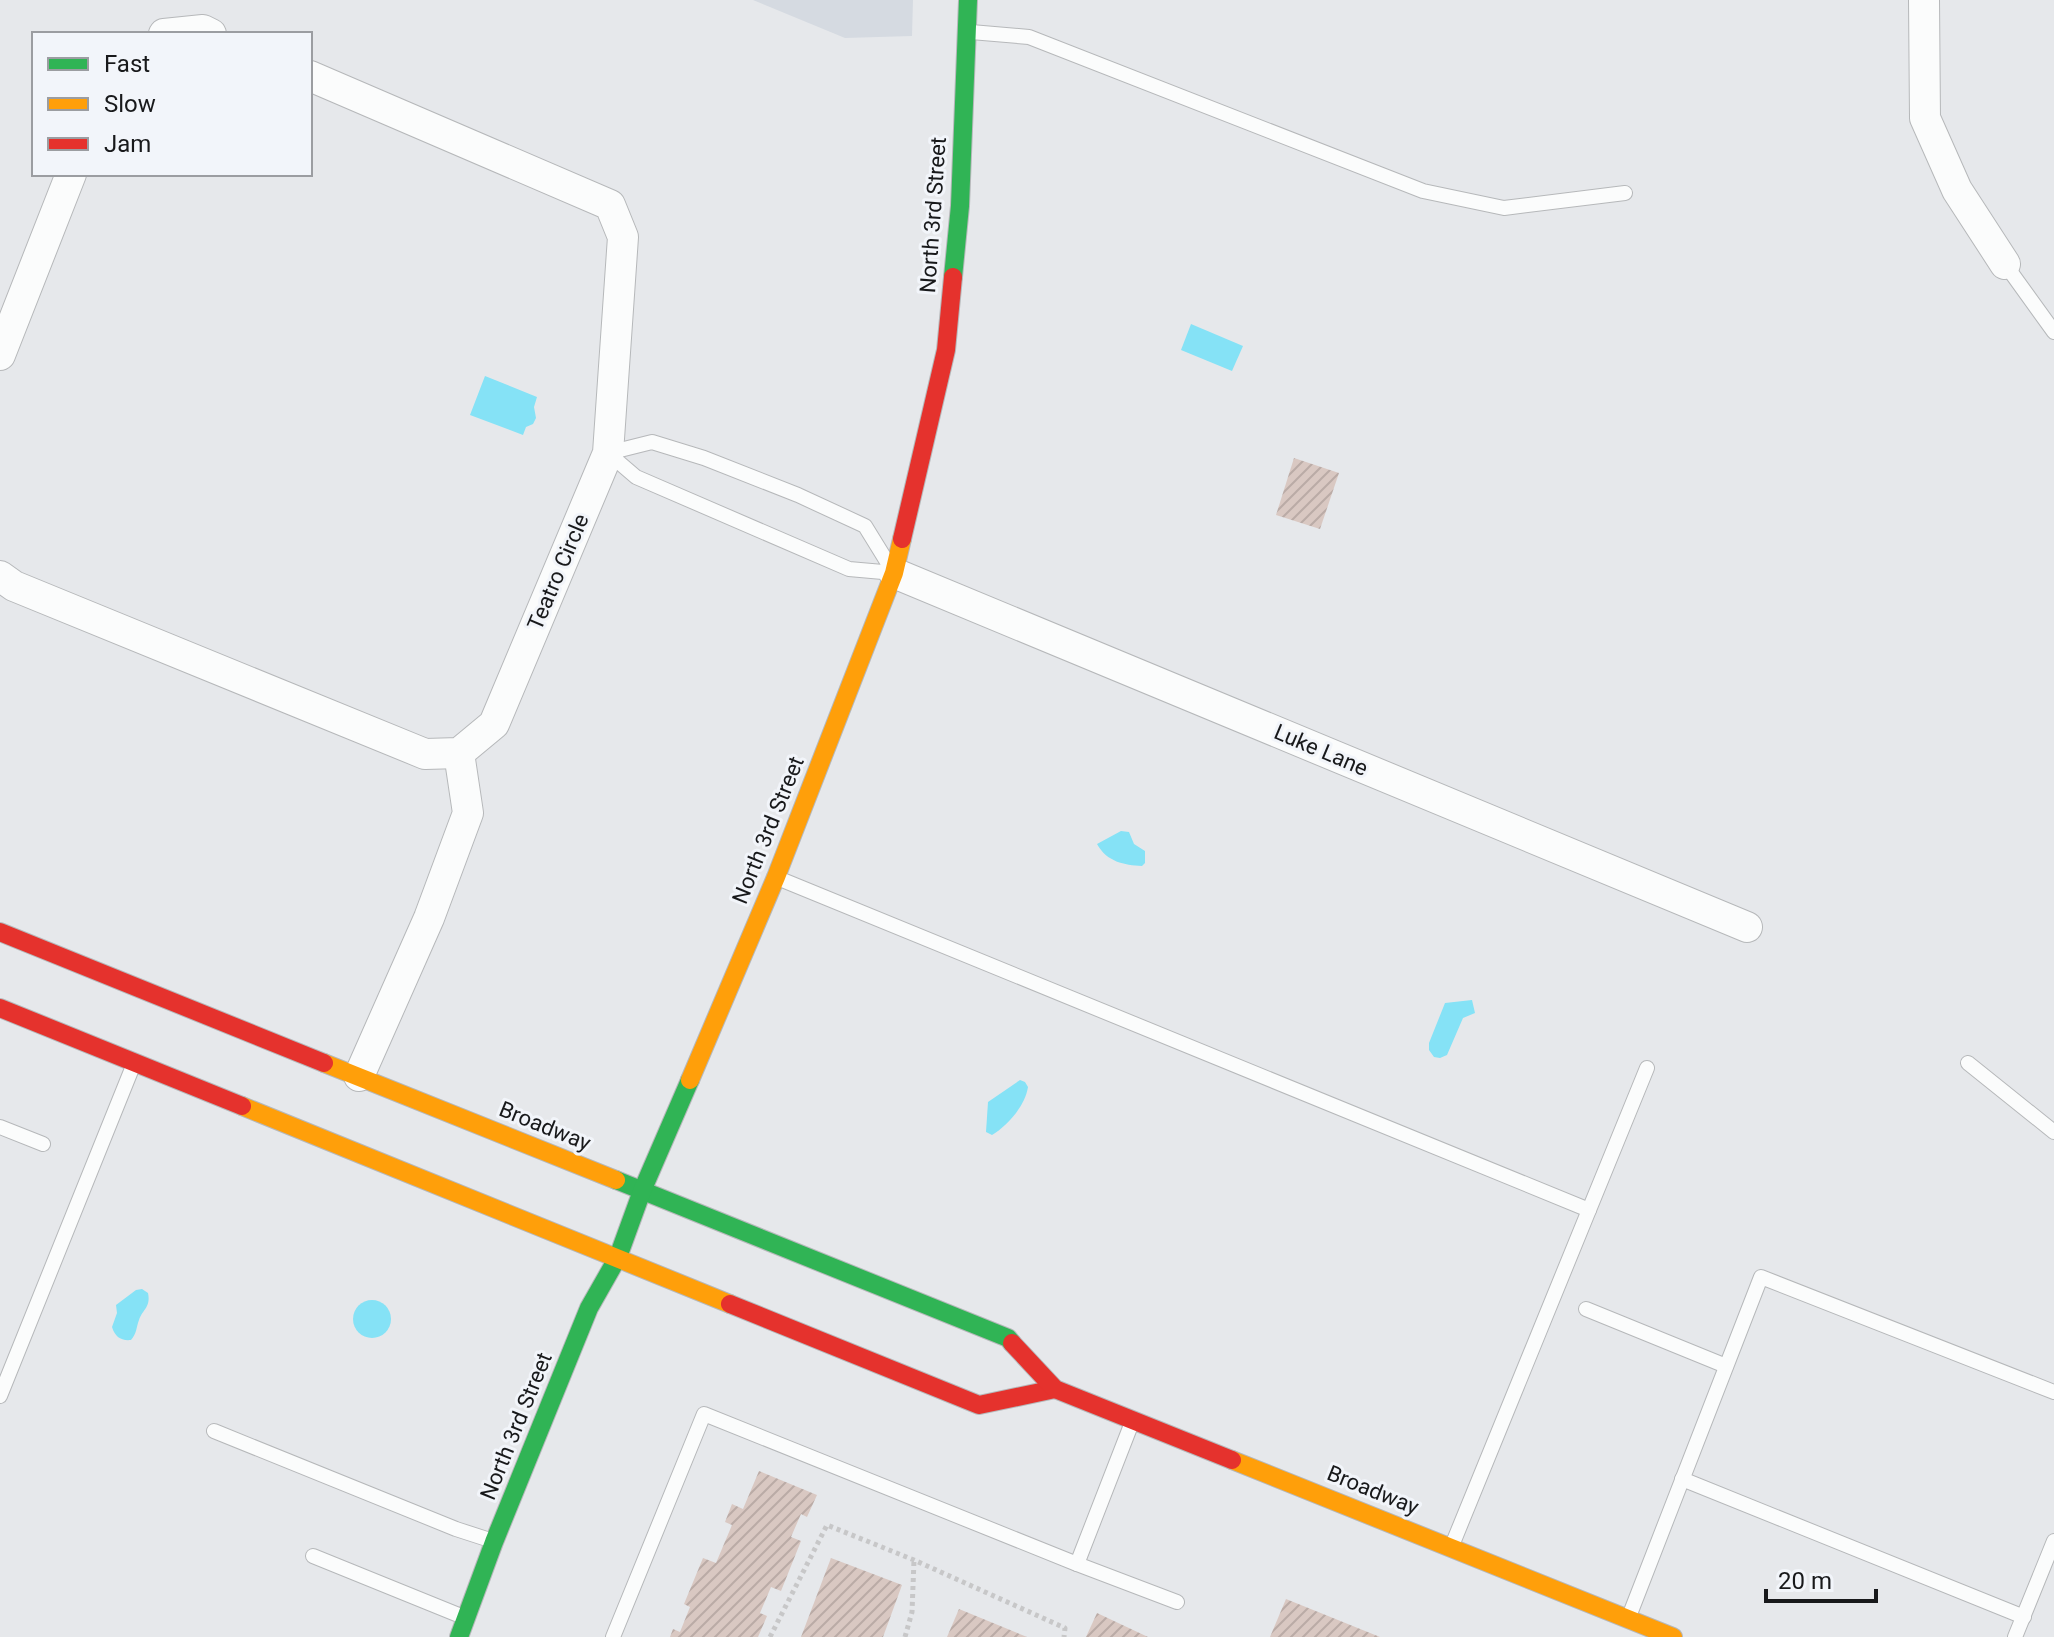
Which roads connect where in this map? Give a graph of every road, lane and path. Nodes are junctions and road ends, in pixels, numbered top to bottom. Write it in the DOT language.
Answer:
graph roads {
  1 [pos="968,0"];
  2 [pos="1924,0"];
  3 [pos="967,31"];
  4 [pos="184,32"];
  5 [pos="207,32"];
  6 [pos="312,77"];
  7 [pos="70,176"];
  8 [pos="1625,193"];
  9 [pos="2005,264"];
  10 [pos="2054,332"];
  11 [pos="0,355"];
  12 [pos="608,453"];
  13 [pos="894,573"];
  14 [pos="0,576"];
  15 [pos="459,753"];
  16 [pos="776,877"];
  17 [pos="1747,927"];
  18 [pos="0,932"];
  19 [pos="0,1008"];
  20 [pos="134,1062"];
  21 [pos="1968,1063"];
  22 [pos="1647,1068"];
  23 [pos="359,1076"];
  24 [pos="0,1127"];
  25 [pos="2054,1132"];
  26 [pos="43,1144"];
  27 [pos="642,1191"];
  28 [pos="1589,1210"];
  29 [pos="618,1257"];
  30 [pos="1586,1309"];
  31 [pos="1726,1366"];
  32 [pos="1055,1389"];
  33 [pos="2054,1392"];
  34 [pos="0,1396"];
  35 [pos="1132,1421"];
  36 [pos="214,1431"];
  37 [pos="1682,1479"];
  38 [pos="2054,1541"];
  39 [pos="494,1542"];
  40 [pos="1451,1548"];
  41 [pos="313,1556"];
  42 [pos="914,1560"];
  43 [pos="1077,1564"];
  44 [pos="1177,1602"];
  45 [pos="2024,1617"];
  46 [pos="467,1618"];
  47 [pos="1628,1618"];
  48 [pos="459,1637"];
  49 [pos="613,1637"];
  50 [pos="770,1637"];
  51 [pos="905,1637"];
  52 [pos="1064,1637"];
  53 [pos="1673,1637"];
  54 [pos="2015,1637"];
  1 -- 3 [label="main road, North 3rd Street"];
  2 -- 9 [label="street"];
  3 -- 8 [label="lane"];
  3 -- 13 [label="main road, North 3rd Street"];
  4 -- 5 [label="street"];
  6 -- 12 [label="street, Teatro Circle"];
  7 -- 11 [label="street"];
  9 -- 10 [label="lane"];
  12 -- 13 [label="lane"];
  12 -- 13 [label="lane"];
  12 -- 15 [label="street, Teatro Circle"];
  13 -- 16 [label="main road, North 3rd Street"];
  13 -- 17 [label="street, Luke Lane"];
  14 -- 15 [label="street"];
  15 -- 23 [label="street"];
  16 -- 27 [label="main road, North 3rd Street"];
  16 -- 28 [label="lane"];
  18 -- 23 [label="main road, Broadway"];
  19 -- 20 [label="main road"];
  20 -- 29 [label="main road"];
  20 -- 34 [label="lane"];
  21 -- 25 [label="lane"];
  22 -- 28 [label="lane"];
  23 -- 27 [label="main road, Broadway"];
  24 -- 26 [label="lane"];
  27 -- 29 [label="main road, North 3rd Street"];
  27 -- 32 [label="main road, Broadway"];
  28 -- 40 [label="lane"];
  29 -- 32 [label="main road"];
  29 -- 39 [label="main road, North 3rd Street"];
  30 -- 31 [label="lane"];
  31 -- 33 [label="lane"];
  31 -- 37 [label="lane"];
  32 -- 35 [label="main road, Broadway"];
  35 -- 40 [label="main road, Broadway"];
  35 -- 43 [label="lane"];
  36 -- 39 [label="lane"];
  37 -- 45 [label="lane"];
  37 -- 47 [label="lane"];
  38 -- 45 [label="lane"];
  39 -- 46 [label="main road, North 3rd Street"];
  40 -- 47 [label="main road, Broadway"];
  41 -- 46 [label="lane"];
  42 -- 50 [label="path"];
  42 -- 51 [label="path"];
  42 -- 52 [label="path"];
  43 -- 44 [label="lane"];
  43 -- 49 [label="lane"];
  45 -- 54 [label="lane"];
  46 -- 48 [label="main road, North 3rd Street"];
  47 -- 53 [label="main road, Broadway"];
}
